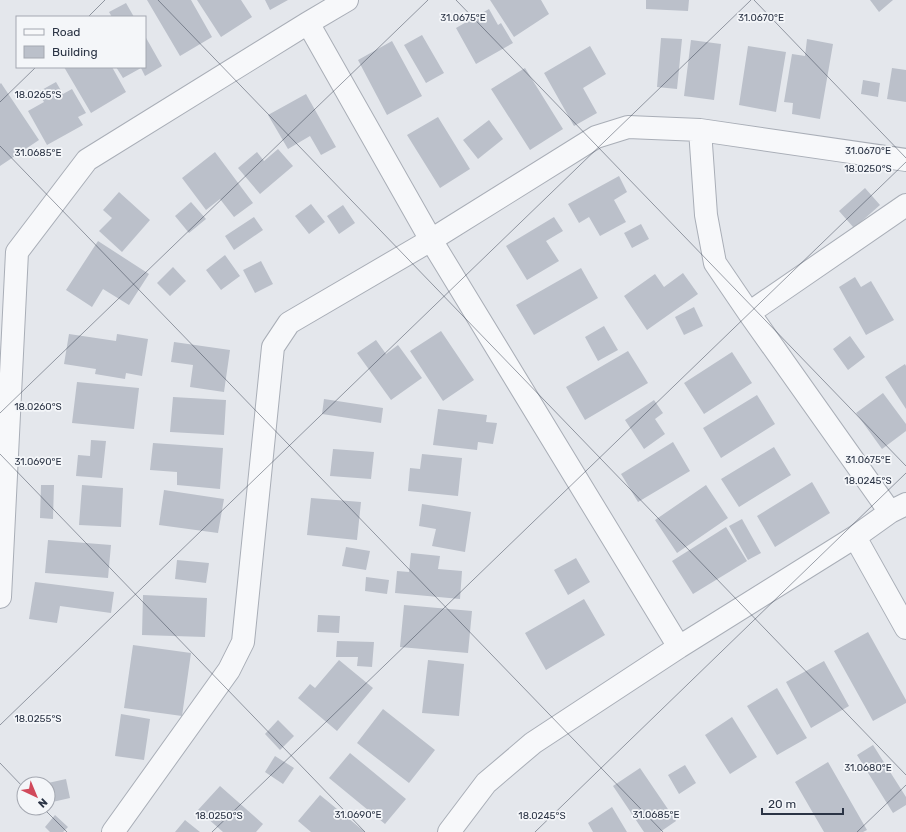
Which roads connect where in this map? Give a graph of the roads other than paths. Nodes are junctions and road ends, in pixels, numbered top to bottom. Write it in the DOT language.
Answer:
graph roads {
  1 [pos="347,0"];
  2 [pos="308,23"];
  3 [pos="700,130"];
  4 [pos="906,160"];
  5 [pos="906,204"];
  6 [pos="431,240"];
  7 [pos="748,313"];
  8 [pos="898,508"];
  9 [pos="855,537"];
  10 [pos="0,596"];
  11 [pos="906,628"];
  12 [pos="679,647"];
  13 [pos="113,832"];
  14 [pos="449,832"];
  1 -- 2 [label="street"];
  2 -- 6 [label="street"];
  2 -- 10 [label="street"];
  3 -- 4 [label="street"];
  3 -- 6 [label="street"];
  3 -- 7 [label="street"];
  5 -- 7 [label="street"];
  6 -- 12 [label="street"];
  6 -- 13 [label="street"];
  7 -- 8 [label="street"];
  8 -- 9 [label="street"];
  9 -- 11 [label="street"];
  9 -- 12 [label="street"];
  12 -- 14 [label="street"];
}
